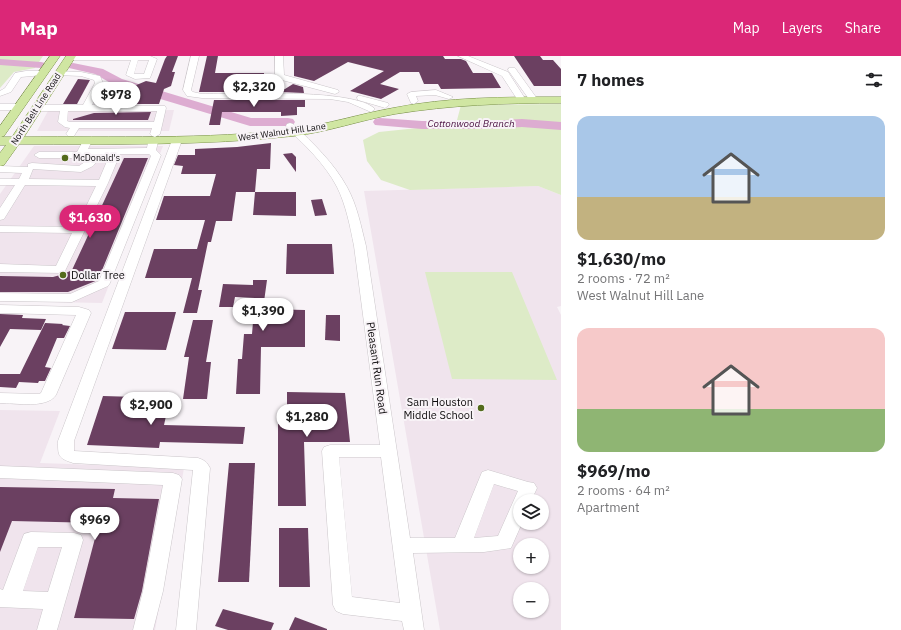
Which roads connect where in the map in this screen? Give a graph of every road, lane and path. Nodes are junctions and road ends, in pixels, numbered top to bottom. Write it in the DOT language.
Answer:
graph roads {
  1 [pos="55,56"];
  2 [pos="195,56"];
  3 [pos="279,56"];
  4 [pos="462,56"];
  5 [pos="478,56"];
  6 [pos="70,57"];
  7 [pos="135,58"];
  8 [pos="43,73"];
  9 [pos="59,73"];
  10 [pos="0,94"];
  11 [pos="561,95"];
  12 [pos="526,97"];
  13 [pos="561,100"];
  14 [pos="0,107"];
  15 [pos="19,107"];
  16 [pos="36,108"];
  17 [pos="61,108"];
  18 [pos="86,108"];
  19 [pos="382,110"];
  20 [pos="293,129"];
  21 [pos="73,130"];
  22 [pos="0,134"];
  23 [pos="205,137"];
  24 [pos="18,138"];
  25 [pos="154,138"];
  26 [pos="177,140"];
  27 [pos="0,141"];
  28 [pos="84,146"];
  29 [pos="116,152"];
  30 [pos="39,155"];
  31 [pos="0,162"];
  32 [pos="31,167"];
  33 [pos="0,169"];
  34 [pos="0,182"];
  35 [pos="22,182"];
  36 [pos="103,183"];
  37 [pos="0,217"];
  38 [pos="0,229"];
  39 [pos="80,230"];
  40 [pos="0,268"];
  41 [pos="0,297"];
  42 [pos="0,309"];
  43 [pos="0,398"];
  44 [pos="389,451"];
  45 [pos="0,472"];
  46 [pos="525,494"];
  47 [pos="513,522"];
  48 [pos="462,545"];
  49 [pos="402,546"];
  50 [pos="5,599"];
  51 [pos="55,601"];
  52 [pos="413,621"];
  53 [pos="47,630"];
  54 [pos="143,630"];
  55 [pos="186,630"];
  1 -- 8 [label="main road, North Belt Line Road"];
  2 -- 19 [label="street"];
  3 -- 19 [label="street"];
  4 -- 12 [label="street"];
  5 -- 12 [label="street"];
  6 -- 7 [label="street"];
  6 -- 9 [label="main road, North Belt Line Road"];
  8 -- 9 [label="main road"];
  8 -- 10 [label="street"];
  8 -- 15 [label="main road, North Belt Line Road"];
  9 -- 16 [label="main road, North Belt Line Road"];
  9 -- 18 [label="street"];
  11 -- 12 [label="main road, West Walnut Hill Lane"];
  12 -- 13 [label="main road, West Walnut Hill Lane"];
  12 -- 19 [label="main road, West Walnut Hill Lane"];
  12 -- 19 [label="main road, West Walnut Hill Lane"];
  14 -- 15 [label="street"];
  15 -- 22 [label="main road, North Belt Line Road"];
  16 -- 17 [label="street"];
  16 -- 24 [label="main road, North Belt Line Road"];
  17 -- 18 [label="street"];
  17 -- 21 [label="street"];
  18 -- 25 [label="street"];
  19 -- 20 [label="main road, West Walnut Hill Lane"];
  20 -- 23 [label="main road, West Walnut Hill Lane"];
  20 -- 44 [label="street, Pleasant Run Road"];
  21 -- 24 [label="main road, West Walnut Hill Lane"];
  21 -- 25 [label="main road, West Walnut Hill Lane"];
  22 -- 24 [label="main road, West Walnut Hill Lane"];
  23 -- 25 [label="main road, West Walnut Hill Lane"];
  23 -- 26 [label="main road, West Walnut Hill Lane"];
  24 -- 27 [label="main road, West Walnut Hill Lane"];
  24 -- 28 [label="main road, West Walnut Hill Lane"];
  24 -- 31 [label="main road, North Belt Line Road"];
  25 -- 26 [label="main road, West Walnut Hill Lane"];
  25 -- 28 [label="main road, West Walnut Hill Lane"];
  25 -- 29 [label="street"];
  25 -- 41 [label="street"];
  26 -- 55 [label="street"];
  28 -- 29 [label="street"];
  28 -- 30 [label="street"];
  29 -- 36 [label="street"];
  30 -- 32 [label="street"];
  30 -- 32 [label="street"];
  32 -- 33 [label="street"];
  32 -- 35 [label="street"];
  34 -- 35 [label="street"];
  35 -- 36 [label="street"];
  35 -- 37 [label="street"];
  36 -- 39 [label="street"];
  38 -- 39 [label="street"];
  39 -- 40 [label="street"];
  42 -- 43 [label="street"];
  44 -- 49 [label="street, Pleasant Run Road"];
  44 -- 52 [label="street"];
  45 -- 54 [label="street"];
  46 -- 48 [label="street"];
  47 -- 48 [label="street"];
  48 -- 49 [label="street"];
  49 -- 52 [label="street, Pleasant Run Road"];
  50 -- 51 [label="street"];
  50 -- 51 [label="street"];
  51 -- 53 [label="street"];
}
